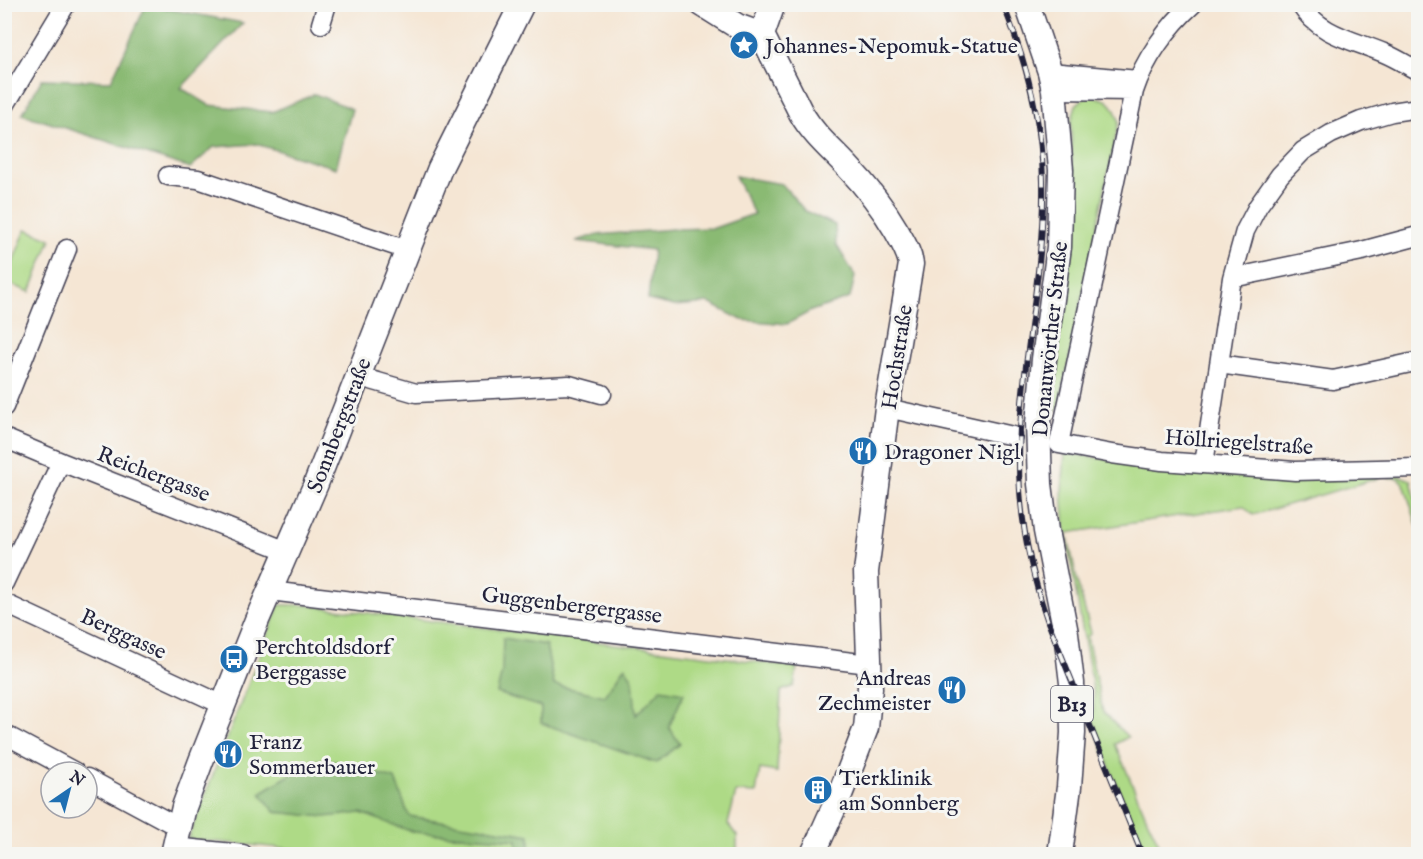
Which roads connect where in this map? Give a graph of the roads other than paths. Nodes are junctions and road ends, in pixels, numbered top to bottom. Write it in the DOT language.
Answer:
graph roads {
  1 [pos="66,4"];
  2 [pos="327,4"];
  3 [pos="522,4"];
  4 [pos="702,4"];
  5 [pos="773,4"];
  6 [pos="1027,4"];
  7 [pos="1193,4"];
  8 [pos="1300,4"];
  9 [pos="321,24"];
  10 [pos="762,35"];
  11 [pos="1419,71"];
  12 [pos="1052,81"];
  13 [pos="1136,86"];
  14 [pos="4,107"];
  15 [pos="1419,108"];
  16 [pos="168,176"];
  17 [pos="1416,242"];
  18 [pos="68,249"];
  19 [pos="406,250"];
  20 [pos="1232,279"];
  21 [pos="1419,362"];
  22 [pos="1220,364"];
  23 [pos="357,376"];
  24 [pos="602,394"];
  25 [pos="4,407"];
  26 [pos="887,408"];
  27 [pos="1013,436"];
  28 [pos="4,438"];
  29 [pos="61,462"];
  30 [pos="1204,464"];
  31 [pos="1419,468"];
  32 [pos="287,551"];
  33 [pos="4,583"];
  34 [pos="270,591"];
  35 [pos="4,603"];
  36 [pos="869,664"];
  37 [pos="223,705"];
  38 [pos="4,734"];
  39 [pos="53,760"];
  40 [pos="99,787"];
  41 [pos="175,843"];
  42 [pos="243,855"];
  43 [pos="813,855"];
  44 [pos="1060,855"];
  1 -- 14 [label="street"];
  2 -- 9 [label="street"];
  3 -- 19 [label="main road, Sonnbergstraße"];
  4 -- 10 [label="main road"];
  5 -- 10 [label="main road"];
  6 -- 12 [label="main road, Donauwörther Straße / B13"];
  7 -- 13 [label="street"];
  8 -- 11 [label="street"];
  10 -- 26 [label="main road, Hochstraße"];
  12 -- 13 [label="street"];
  12 -- 44 [label="main road, Donauwörther Straße / B13"];
  13 -- 30 [label="street, Höllriegelstraße"];
  15 -- 20 [label="street"];
  16 -- 19 [label="street"];
  17 -- 20 [label="street"];
  18 -- 25 [label="street"];
  19 -- 23 [label="main road, Sonnbergstraße"];
  20 -- 22 [label="street"];
  21 -- 22 [label="street"];
  22 -- 30 [label="street"];
  23 -- 24 [label="street"];
  23 -- 32 [label="main road, Sonnbergstraße"];
  26 -- 27 [label="street"];
  26 -- 36 [label="main road, Hochstraße"];
  28 -- 29 [label="street, Reichergasse"];
  29 -- 32 [label="street, Reichergasse"];
  29 -- 33 [label="street"];
  30 -- 31 [label="street, Höllriegelstraße"];
  32 -- 34 [label="main road, Sonnbergstraße"];
  34 -- 36 [label="street, Guggenbergergasse"];
  34 -- 37 [label="main road, Sonnbergstraße"];
  35 -- 37 [label="street, Berggasse"];
  36 -- 43 [label="main road, Hochstraße"];
  37 -- 41 [label="main road, Sonnbergstraße"];
  38 -- 39 [label="street"];
  40 -- 41 [label="street"];
  41 -- 42 [label="street"];
}
